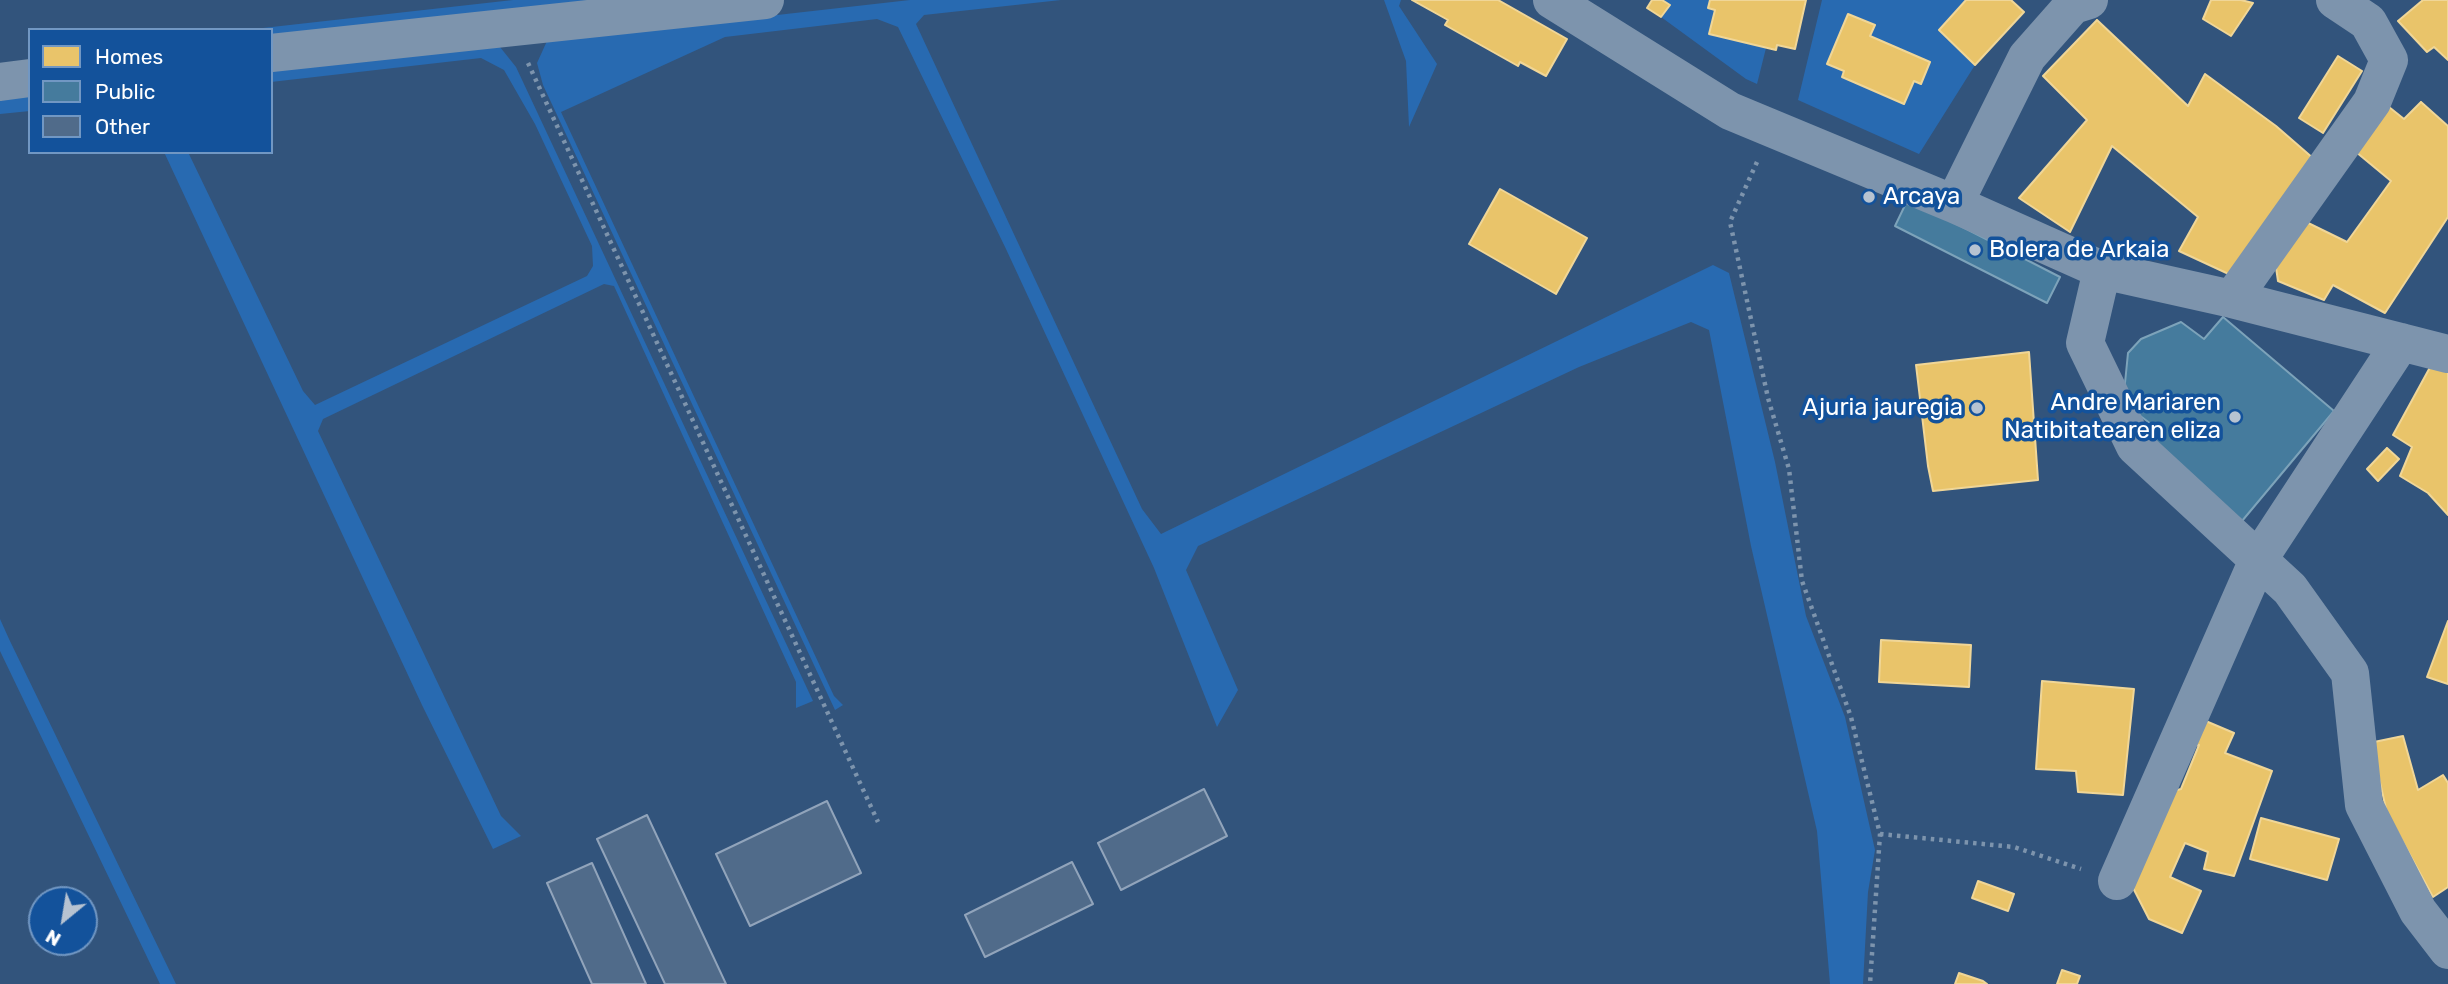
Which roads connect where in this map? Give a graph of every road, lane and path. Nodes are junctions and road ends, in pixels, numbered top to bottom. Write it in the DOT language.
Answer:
graph roads {
  1 [pos="765,0"];
  2 [pos="2089,0"];
  3 [pos="2335,0"];
  4 [pos="1563,3"];
  5 [pos="512,27"];
  6 [pos="273,53"];
  7 [pos="28,78"];
  8 [pos="0,82"];
  9 [pos="1772,130"];
  10 [pos="1954,204"];
  11 [pos="2102,270"];
  12 [pos="2232,299"];
  13 [pos="2401,342"];
  14 [pos="2448,354"];
  15 [pos="2258,560"];
  16 [pos="878,822"];
  17 [pos="1880,834"];
  18 [pos="2117,881"];
  19 [pos="2448,950"];
  20 [pos="1870,984"];
  1 -- 5 [label="street"];
  2 -- 10 [label="street"];
  3 -- 12 [label="street"];
  4 -- 9 [label="street"];
  5 -- 6 [label="street"];
  5 -- 16 [label="path"];
  7 -- 8 [label="street"];
  9 -- 10 [label="street"];
  9 -- 17 [label="path"];
  10 -- 11 [label="street"];
  11 -- 12 [label="street"];
  11 -- 15 [label="street"];
  12 -- 13 [label="street"];
  13 -- 14 [label="street"];
  13 -- 15 [label="street"];
  15 -- 18 [label="street"];
  15 -- 19 [label="street"];
  17 -- 18 [label="path"];
  17 -- 20 [label="path"];
}
